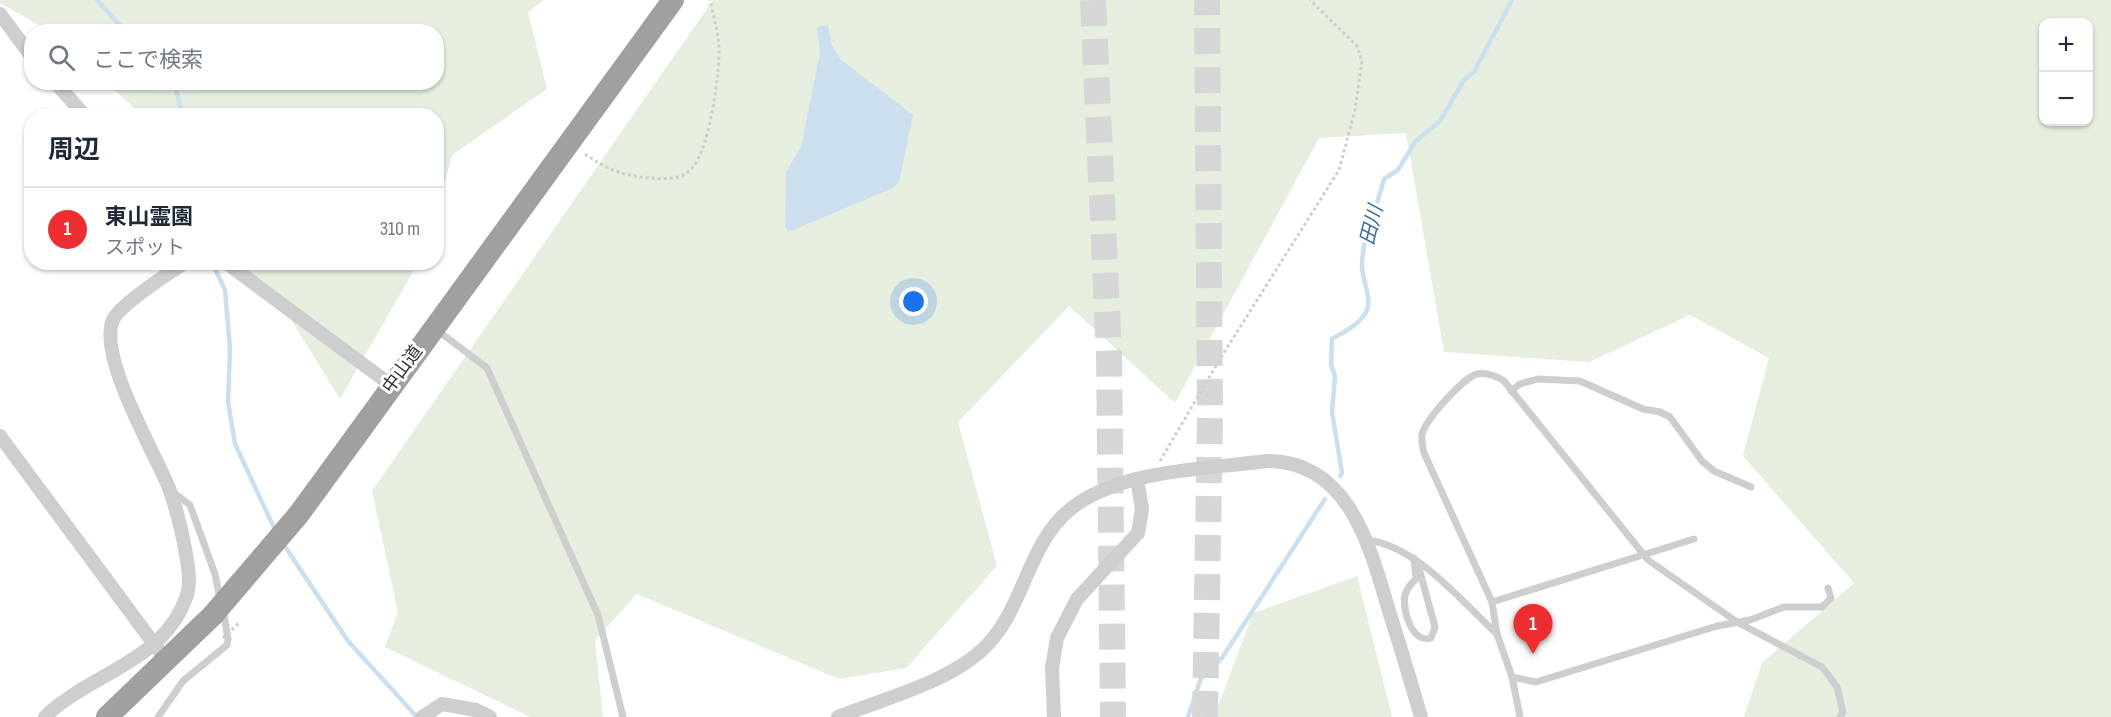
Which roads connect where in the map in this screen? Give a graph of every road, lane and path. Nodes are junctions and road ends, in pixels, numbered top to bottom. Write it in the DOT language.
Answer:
graph roads {
  1 [pos="673,0"];
  2 [pos="710,0"];
  3 [pos="1310,0"];
  4 [pos="0,14"];
  5 [pos="24,46"];
  6 [pos="62,90"];
  7 [pos="78,108"];
  8 [pos="583,153"];
  9 [pos="175,270"];
  10 [pos="236,270"];
  11 [pos="433,327"];
  12 [pos="391,385"];
  13 [pos="1511,391"];
  14 [pos="0,436"];
  15 [pos="1137,479"];
  16 [pos="1751,487"];
  17 [pos="169,488"];
  18 [pos="1694,539"];
  19 [pos="1368,540"];
  20 [pos="1644,555"];
  21 [pos="1416,559"];
  22 [pos="1828,588"];
  23 [pos="1492,602"];
  24 [pos="1737,622"];
  25 [pos="239,623"];
  26 [pos="1497,634"];
  27 [pos="223,638"];
  28 [pos="161,652"];
  29 [pos="1512,677"];
  30 [pos="45,717"];
  31 [pos="107,717"];
  32 [pos="158,717"];
  33 [pos="422,717"];
  34 [pos="490,717"];
  35 [pos="623,717"];
  36 [pos="838,717"];
  37 [pos="1054,717"];
  38 [pos="1421,717"];
  39 [pos="1520,717"];
  40 [pos="1840,717"];
  1 -- 11 [label="highway, 中山道"];
  2 -- 8 [label="path"];
  3 -- 15 [label="path"];
  4 -- 5 [label="street"];
  6 -- 7 [label="street"];
  9 -- 17 [label="street"];
  10 -- 12 [label="street"];
  11 -- 12 [label="highway, 中山道"];
  11 -- 35 [label="lane"];
  12 -- 28 [label="highway, 中山道, bridge"];
  13 -- 16 [label="lane"];
  13 -- 20 [label="lane"];
  13 -- 23 [label="lane"];
  14 -- 28 [label="street"];
  15 -- 19 [label="street"];
  15 -- 36 [label="street"];
  15 -- 37 [label="street"];
  17 -- 28 [label="street"];
  17 -- 32 [label="lane"];
  18 -- 20 [label="lane"];
  19 -- 21 [label="lane"];
  19 -- 38 [label="street"];
  20 -- 23 [label="lane"];
  20 -- 24 [label="lane"];
  21 -- 21 [label="lane"];
  21 -- 26 [label="lane"];
  22 -- 24 [label="lane"];
  23 -- 26 [label="lane"];
  24 -- 29 [label="lane"];
  24 -- 40 [label="lane"];
  25 -- 27 [label="path, bridge"];
  26 -- 29 [label="lane"];
  28 -- 30 [label="street"];
  28 -- 31 [label="highway, 中山道"];
  29 -- 39 [label="lane"];
  33 -- 34 [label="street"];
}
